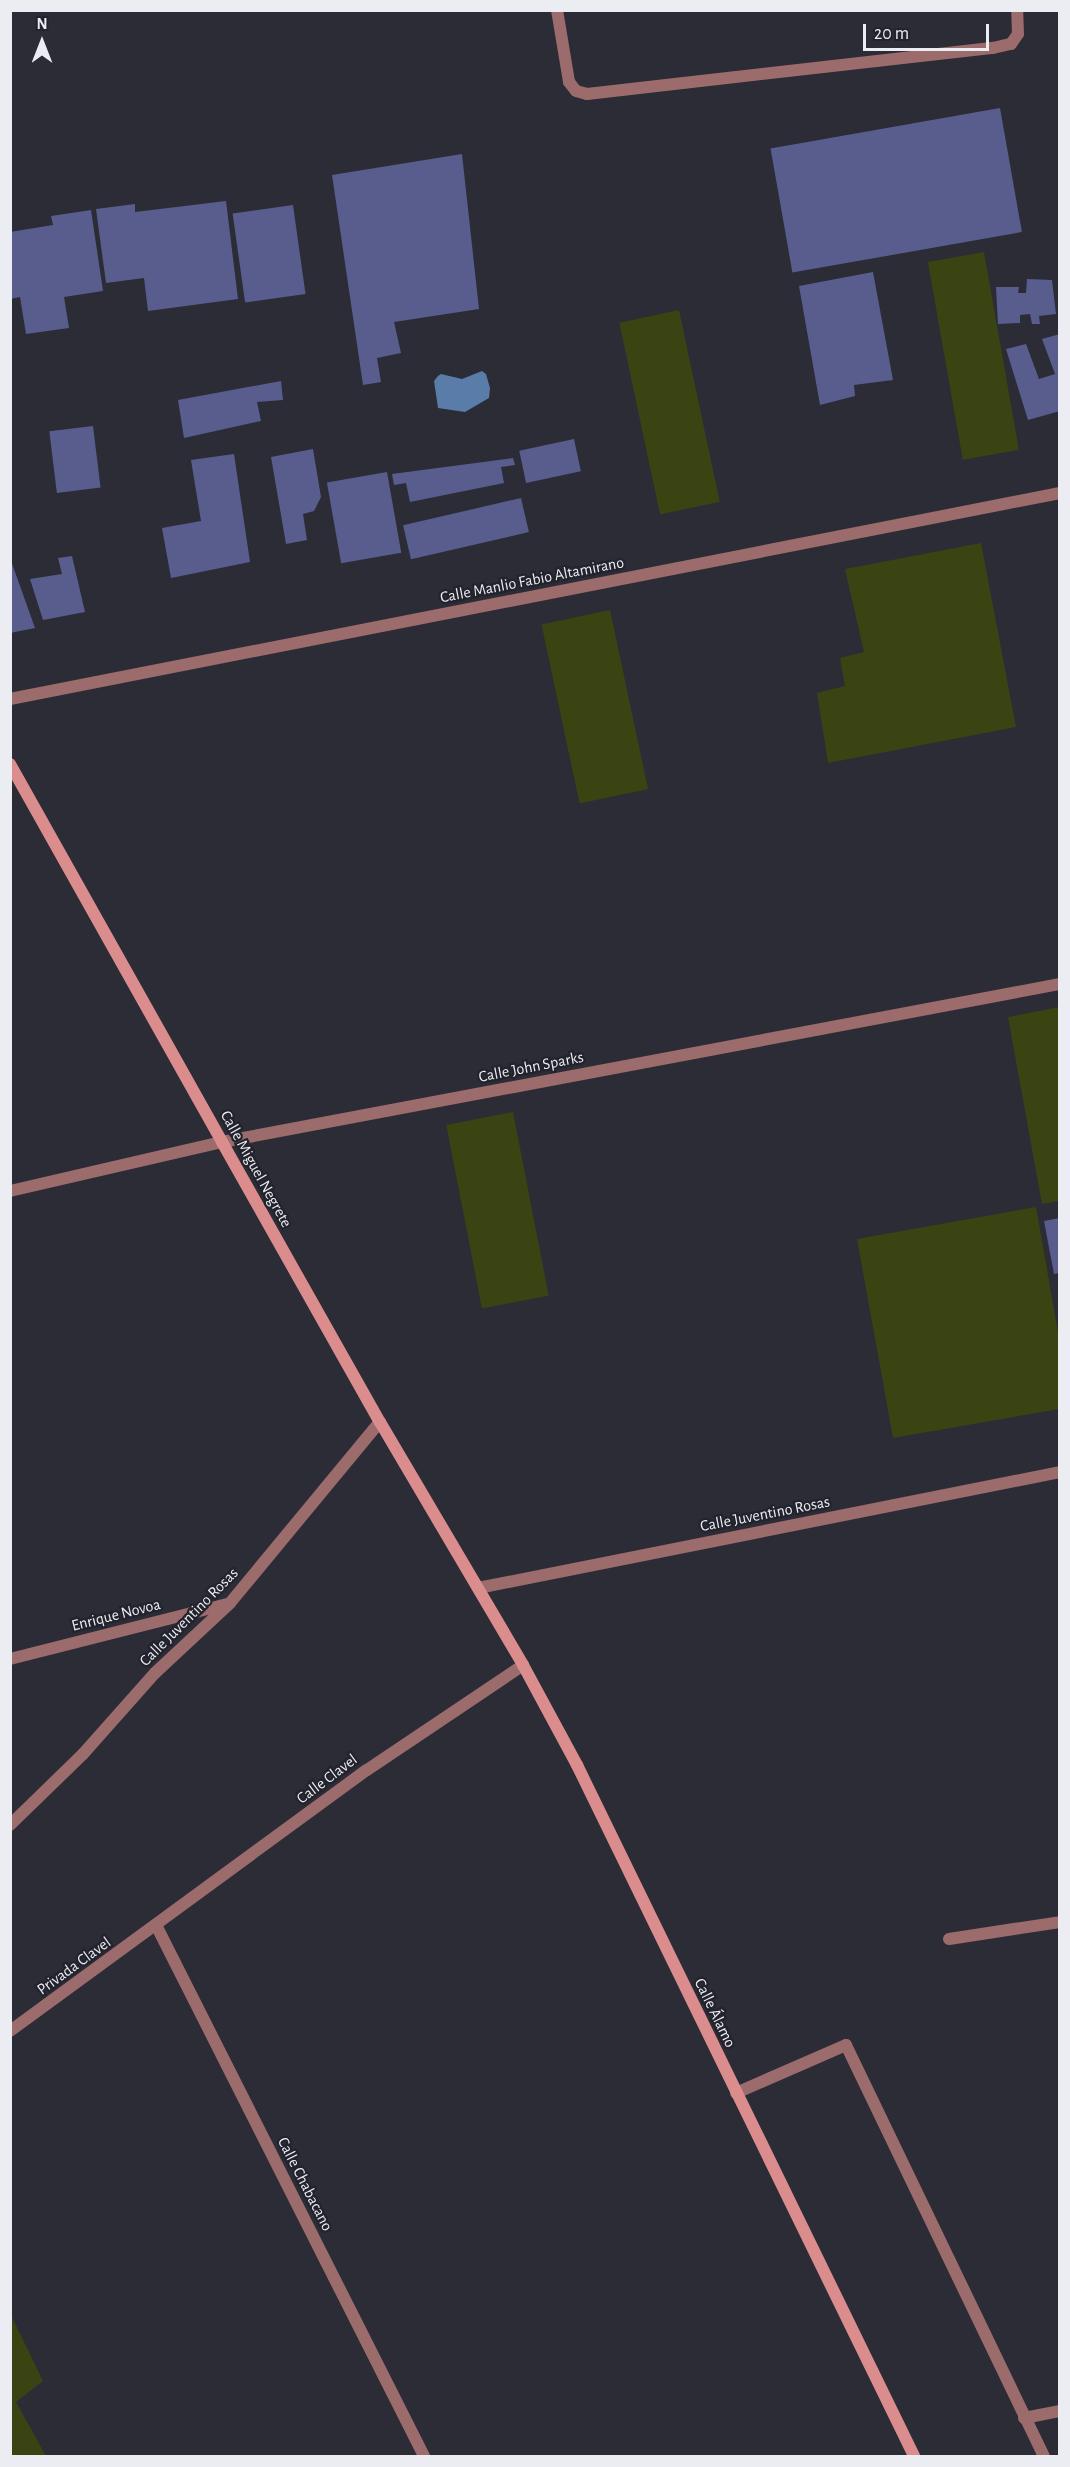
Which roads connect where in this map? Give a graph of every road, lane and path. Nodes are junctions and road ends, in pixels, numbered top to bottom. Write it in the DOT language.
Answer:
graph roads {
  1 [pos="557,10"];
  2 [pos="1017,10"];
  3 [pos="1059,493"];
  4 [pos="10,699"];
  5 [pos="10,764"];
  6 [pos="1059,984"];
  7 [pos="222,1142"];
  8 [pos="10,1191"];
  9 [pos="380,1422"];
  10 [pos="1059,1472"];
  11 [pos="478,1588"];
  12 [pos="230,1603"];
  13 [pos="10,1659"];
  14 [pos="523,1665"];
  15 [pos="10,1825"];
  16 [pos="1059,1922"];
  17 [pos="157,1927"];
  18 [pos="949,1939"];
  19 [pos="10,2031"];
  20 [pos="736,2093"];
  21 [pos="1059,2411"];
  22 [pos="1024,2418"];
  23 [pos="424,2457"];
  24 [pos="914,2457"];
  25 [pos="1044,2457"];
  1 -- 2 [label="street"];
  3 -- 4 [label="street, Calle Manlio Fabio Altamirano"];
  5 -- 7 [label="main road, Calle Miguel Negrete"];
  6 -- 7 [label="street, Calle John Sparks"];
  7 -- 8 [label="street, Calle John Sparks"];
  7 -- 9 [label="main road, Calle Miguel Negrete"];
  9 -- 11 [label="main road, Calle Miguel Negrete"];
  9 -- 12 [label="street, Calle Juventino Rosas"];
  10 -- 11 [label="street, Calle Juventino Rosas"];
  11 -- 14 [label="main road, Calle Álamo"];
  12 -- 13 [label="street, Enrique Novoa"];
  12 -- 15 [label="street, Calle Juventino Rosas"];
  14 -- 17 [label="street, Calle Clavel"];
  14 -- 20 [label="main road, Calle Álamo"];
  16 -- 18 [label="street"];
  17 -- 19 [label="street, Privada Clavel"];
  17 -- 23 [label="street, Calle Chabacano"];
  20 -- 22 [label="street"];
  20 -- 24 [label="main road, Calle Álamo"];
  21 -- 22 [label="street"];
  22 -- 25 [label="street"];
}
